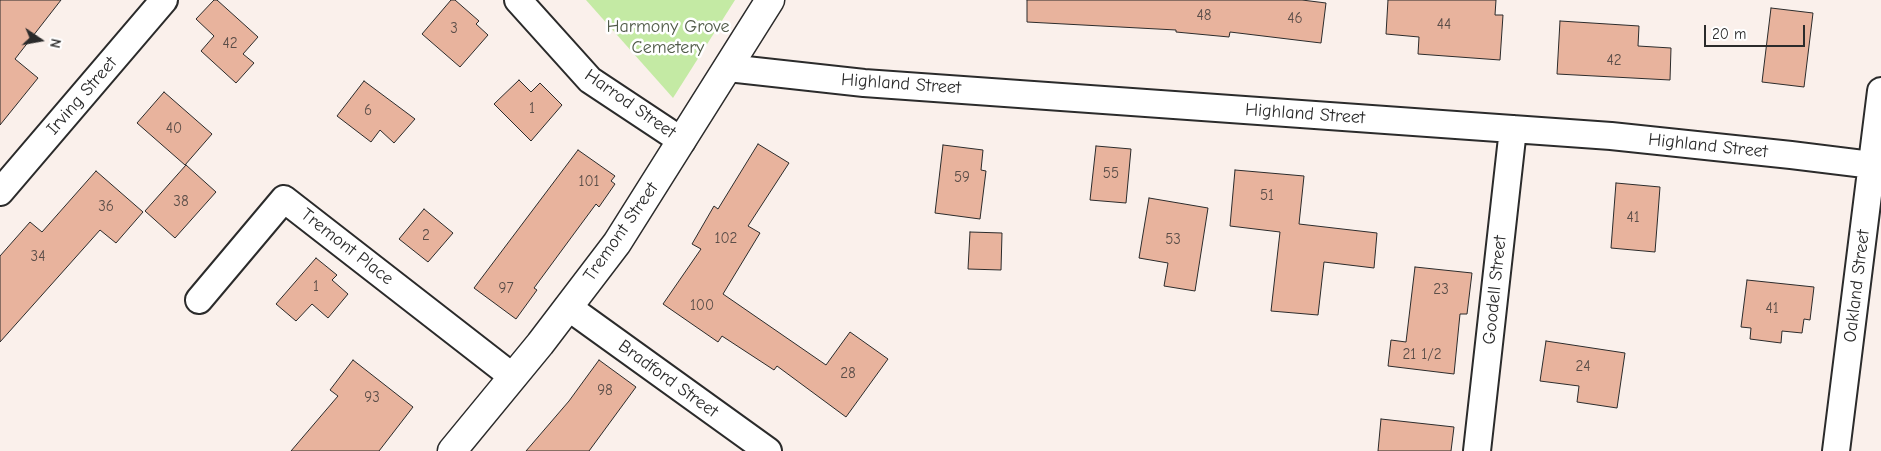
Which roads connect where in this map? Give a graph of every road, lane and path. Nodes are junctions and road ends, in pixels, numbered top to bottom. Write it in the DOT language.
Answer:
graph roads {
  1 [pos="164,0"];
  2 [pos="518,0"];
  3 [pos="770,0"];
  4 [pos="728,68"];
  5 [pos="1881,91"];
  6 [pos="1513,129"];
  7 [pos="682,141"];
  8 [pos="1877,166"];
  9 [pos="0,192"];
  10 [pos="200,300"];
  11 [pos="568,307"];
  12 [pos="513,377"];
  13 [pos="452,451"];
  14 [pos="768,451"];
  15 [pos="1477,451"];
  16 [pos="1836,451"];
  1 -- 9 [label="street, Irving Street"];
  2 -- 7 [label="street, Harrod Street"];
  3 -- 4 [label="street, Tremont Street"];
  4 -- 6 [label="street, Highland Street"];
  4 -- 7 [label="street, Tremont Street"];
  5 -- 8 [label="street, Oakland Street"];
  6 -- 8 [label="street, Highland Street"];
  6 -- 15 [label="street, Goodell Street"];
  7 -- 11 [label="street, Tremont Street"];
  8 -- 16 [label="street, Oakland Street"];
  10 -- 12 [label="street, Tremont Place"];
  11 -- 12 [label="street, Tremont Street"];
  11 -- 14 [label="street, Bradford Street"];
  12 -- 13 [label="street, Tremont Street"];
}
